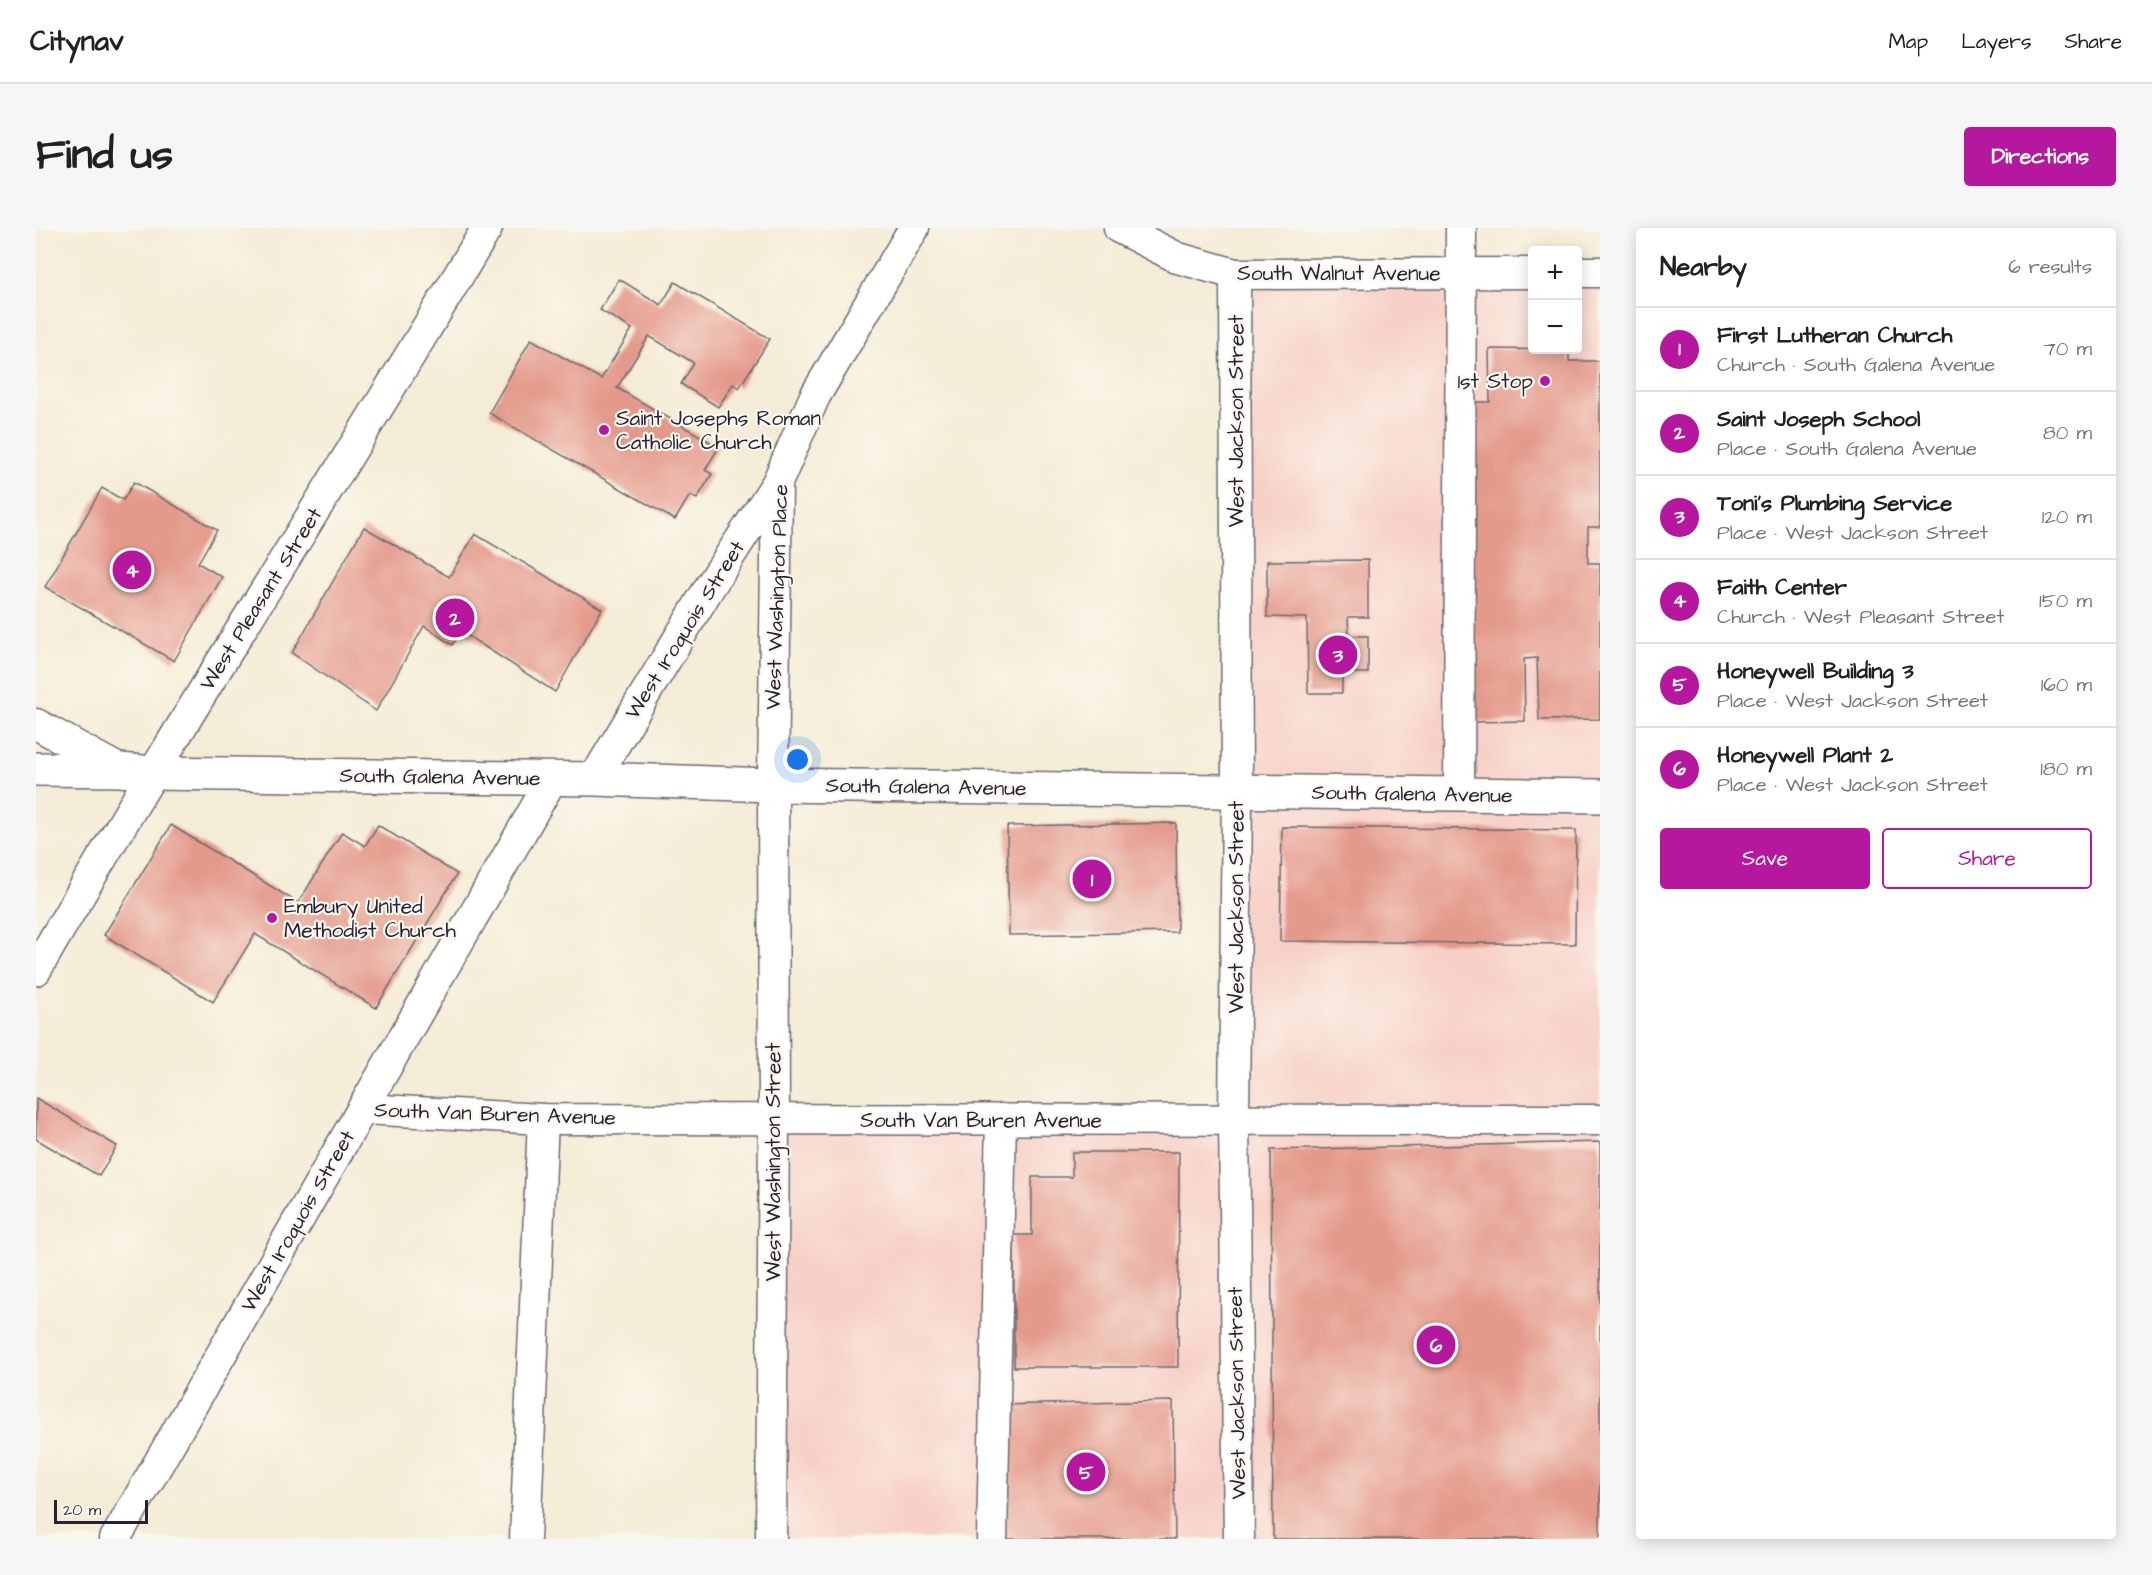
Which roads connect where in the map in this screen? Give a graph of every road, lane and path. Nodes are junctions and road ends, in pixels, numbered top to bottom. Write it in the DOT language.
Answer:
graph roads {
  1 [pos="487,228"];
  2 [pos="914,228"];
  3 [pos="1119,228"];
  4 [pos="1461,228"];
  5 [pos="1582,272"];
  6 [pos="1600,272"];
  7 [pos="1461,273"];
  8 [pos="1528,273"];
  9 [pos="1235,274"];
  10 [pos="777,483"];
  11 [pos="36,724"];
  12 [pos="36,769"];
  13 [pos="120,770"];
  14 [pos="153,773"];
  15 [pos="594,778"];
  16 [pos="552,779"];
  17 [pos="773,785"];
  18 [pos="1237,792"];
  19 [pos="1459,795"];
  20 [pos="1600,796"];
  21 [pos="36,970"];
  22 [pos="363,1108"];
  23 [pos="543,1119"];
  24 [pos="774,1119"];
  25 [pos="1001,1119"];
  26 [pos="1234,1120"];
  27 [pos="1600,1120"];
  28 [pos="115,1539"];
  29 [pos="525,1539"];
  30 [pos="771,1539"];
  31 [pos="992,1539"];
  32 [pos="1239,1539"];
  1 -- 14 [label="street, West Pleasant Street"];
  2 -- 10 [label="street, West Washington Place"];
  3 -- 9 [label="street, South Walnut Avenue"];
  4 -- 7 [label="street"];
  5 -- 6 [label="street"];
  7 -- 8 [label="street, South Walnut Avenue"];
  7 -- 9 [label="street, South Walnut Avenue"];
  7 -- 19 [label="street"];
  9 -- 18 [label="street, West Jackson Street"];
  10 -- 15 [label="street, West Iroquois Street"];
  10 -- 17 [label="street, West Washington Place"];
  11 -- 13 [label="street"];
  12 -- 13 [label="main road, South Galena Avenue"];
  13 -- 14 [label="main road, South Galena Avenue"];
  14 -- 16 [label="main road, South Galena Avenue"];
  14 -- 21 [label="street, West Pleasant Street"];
  15 -- 16 [label="main road, South Galena Avenue"];
  15 -- 17 [label="main road, South Galena Avenue"];
  16 -- 22 [label="street, West Iroquois Street"];
  17 -- 18 [label="main road, South Galena Avenue"];
  17 -- 24 [label="street, West Washington Street"];
  18 -- 19 [label="main road, South Galena Avenue"];
  18 -- 26 [label="street, West Jackson Street"];
  19 -- 20 [label="main road, South Galena Avenue"];
  22 -- 23 [label="street, South Van Buren Avenue"];
  22 -- 28 [label="street, West Iroquois Street"];
  23 -- 24 [label="street, South Van Buren Avenue"];
  23 -- 29 [label="street"];
  24 -- 25 [label="street, South Van Buren Avenue"];
  24 -- 30 [label="street, West Washington Street"];
  25 -- 26 [label="street, South Van Buren Avenue"];
  25 -- 31 [label="street"];
  26 -- 27 [label="street, South Van Buren Avenue"];
  26 -- 32 [label="street, West Jackson Street"];
}
